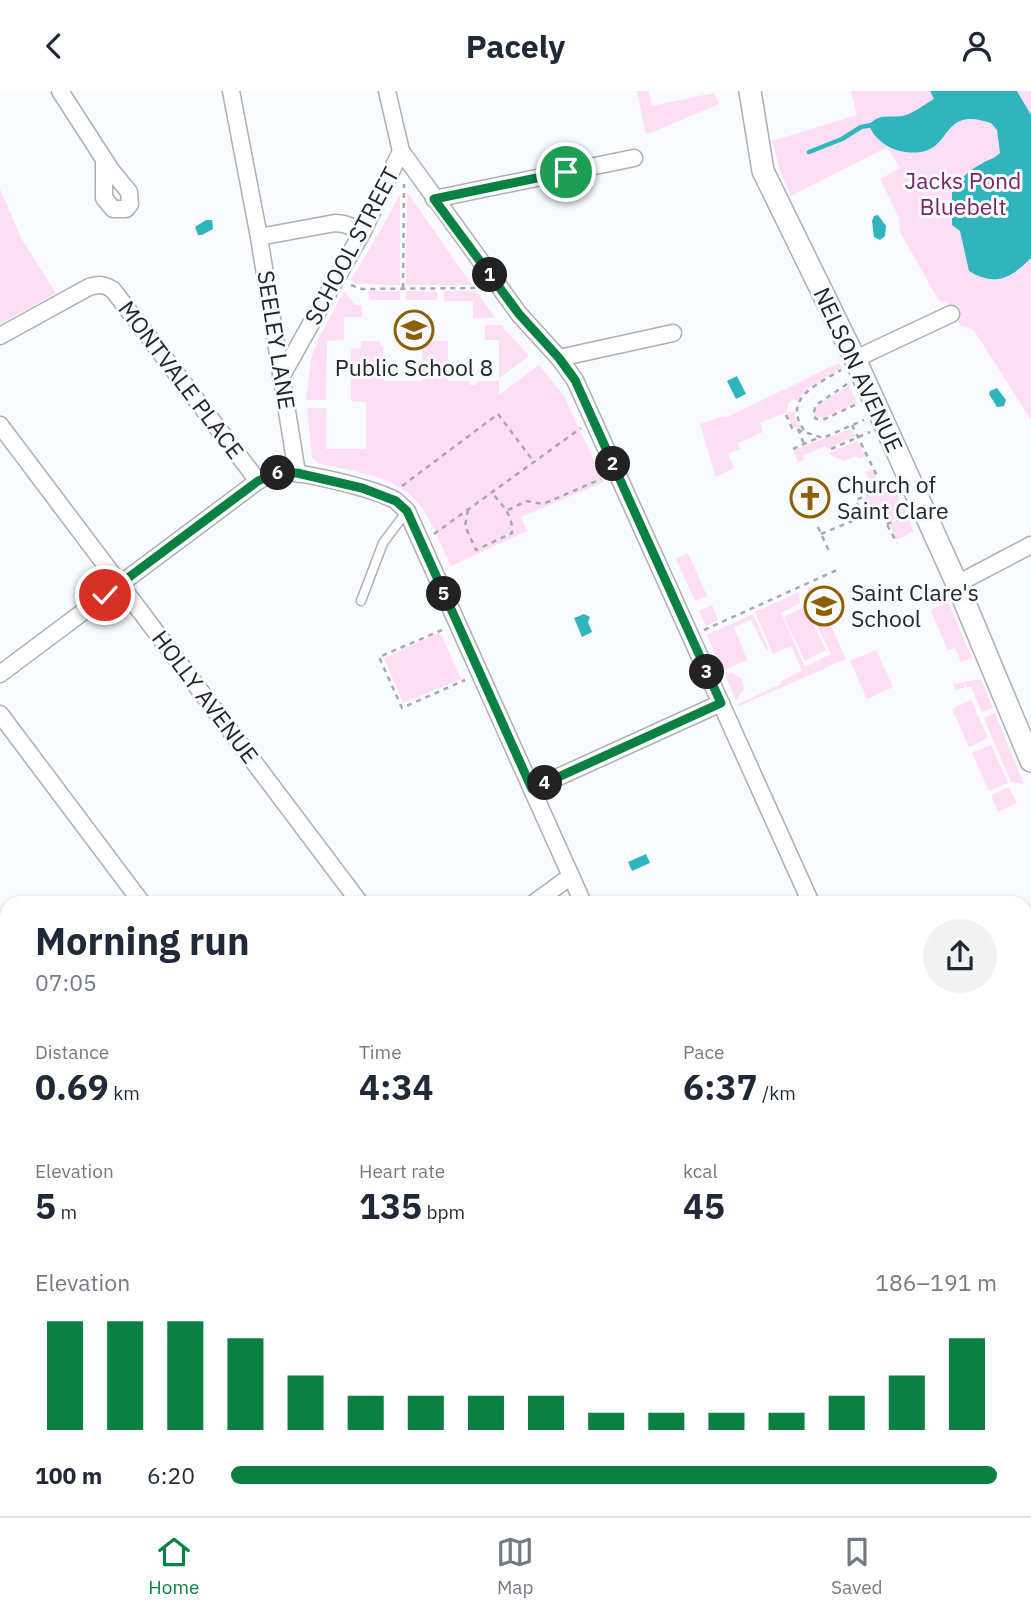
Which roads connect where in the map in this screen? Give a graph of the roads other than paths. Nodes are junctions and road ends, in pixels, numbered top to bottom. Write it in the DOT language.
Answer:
graph roads {
  1 [pos="60,91"];
  2 [pos="231,91"];
  3 [pos="387,91"];
  4 [pos="750,91"];
  5 [pos="401,151"];
  6 [pos="104,159"];
  7 [pos="634,159"];
  8 [pos="434,199"];
  9 [pos="363,231"];
  10 [pos="259,237"];
  11 [pos="951,314"];
  12 [pos="673,333"];
  13 [pos="0,336"];
  14 [pos="559,358"];
  15 [pos="849,363"];
  16 [pos="281,377"];
  17 [pos="0,425"];
  18 [pos="297,473"];
  19 [pos="258,481"];
  20 [pos="407,511"];
  21 [pos="1031,545"];
  22 [pos="120,584"];
  23 [pos="957,584"];
  24 [pos="361,601"];
  25 [pos="0,674"];
  26 [pos="721,703"];
  27 [pos="0,714"];
  28 [pos="1031,761"];
  29 [pos="532,789"];
  30 [pos="571,876"];
  31 [pos="137,896"];
  32 [pos="355,896"];
  33 [pos="544,896"];
  34 [pos="580,896"];
  35 [pos="808,896"];
  1 -- 6 [label="street"];
  2 -- 10 [label="street, SEELEY LANE"];
  3 -- 5 [label="street"];
  4 -- 15 [label="street, NELSON AVENUE"];
  5 -- 8 [label="street"];
  5 -- 9 [label="street, SCHOOL STREET"];
  7 -- 8 [label="street"];
  8 -- 14 [label="street"];
  9 -- 10 [label="street"];
  9 -- 16 [label="street, SCHOOL STREET"];
  10 -- 16 [label="street, SEELEY LANE"];
  11 -- 15 [label="street"];
  12 -- 14 [label="street"];
  13 -- 19 [label="street, MONTVALE PLACE"];
  14 -- 26 [label="street"];
  15 -- 23 [label="street, NELSON AVENUE"];
  16 -- 18 [label="street, SEELEY LANE"];
  17 -- 22 [label="street, HOLLY AVENUE"];
  18 -- 19 [label="street"];
  18 -- 20 [label="street"];
  19 -- 22 [label="street"];
  20 -- 24 [label="lane"];
  20 -- 29 [label="street"];
  21 -- 23 [label="street"];
  22 -- 25 [label="street"];
  22 -- 32 [label="street, HOLLY AVENUE"];
  23 -- 28 [label="street, NELSON AVENUE"];
  26 -- 29 [label="street"];
  26 -- 35 [label="street"];
  27 -- 31 [label="street"];
  29 -- 30 [label="street"];
  30 -- 33 [label="street"];
  30 -- 34 [label="street"];
}
